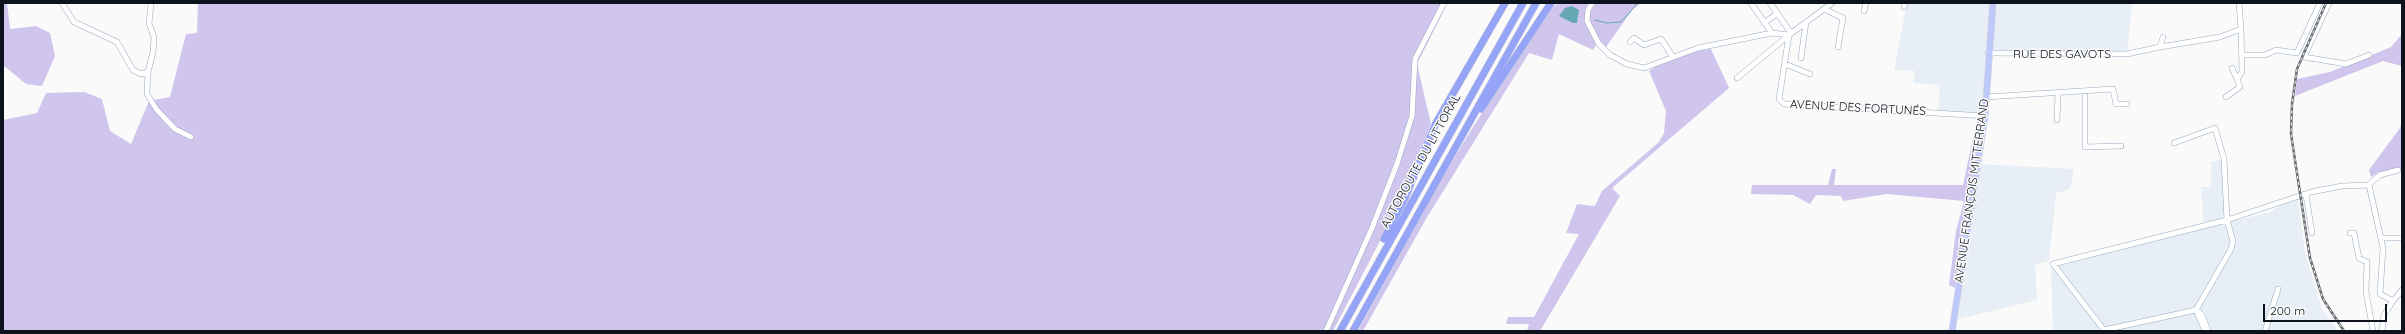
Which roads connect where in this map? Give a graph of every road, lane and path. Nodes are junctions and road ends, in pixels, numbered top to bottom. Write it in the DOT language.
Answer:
graph roads {
  1 [pos="62,3"];
  2 [pos="151,3"];
  3 [pos="1444,3"];
  4 [pos="1505,3"];
  5 [pos="1523,3"];
  6 [pos="1536,3"];
  7 [pos="1551,3"];
  8 [pos="1592,3"];
  9 [pos="1751,3"];
  10 [pos="1832,3"];
  11 [pos="1866,3"];
  12 [pos="1993,3"];
  13 [pos="2239,3"];
  14 [pos="2320,3"];
  15 [pos="2328,4"];
  16 [pos="1770,6"];
  17 [pos="1824,9"];
  18 [pos="1864,11"];
  19 [pos="1775,16"];
  20 [pos="1780,22"];
  21 [pos="1806,22"];
  22 [pos="2310,22"];
  23 [pos="1764,23"];
  24 [pos="2318,26"];
  25 [pos="2241,29"];
  26 [pos="1772,33"];
  27 [pos="1790,34"];
  28 [pos="2163,37"];
  29 [pos="1630,42"];
  30 [pos="1838,47"];
  31 [pos="2160,47"];
  32 [pos="1988,53"];
  33 [pos="2242,55"];
  34 [pos="2369,55"];
  35 [pos="1672,57"];
  36 [pos="1801,58"];
  37 [pos="1785,64"];
  38 [pos="2232,68"];
  39 [pos="148,72"];
  40 [pos="1810,74"];
  41 [pos="1737,78"];
  42 [pos="2237,79"];
  43 [pos="2085,90"];
  44 [pos="2058,92"];
  45 [pos="1986,97"];
  46 [pos="2226,98"];
  47 [pos="2127,104"];
  48 [pos="1985,116"];
  49 [pos="2057,120"];
  50 [pos="191,137"];
  51 [pos="2174,143"];
  52 [pos="2121,146"];
  53 [pos="2398,170"];
  54 [pos="2368,184"];
  55 [pos="2306,195"];
  56 [pos="1415,217"];
  57 [pos="2227,220"];
  58 [pos="2355,232"];
  59 [pos="2312,233"];
  60 [pos="2382,238"];
  61 [pos="2402,238"];
  62 [pos="2278,289"];
  63 [pos="2402,290"];
  64 [pos="2393,301"];
  65 [pos="2196,310"];
  66 [pos="1326,331"];
  67 [pos="1340,331"];
  68 [pos="1353,331"];
  69 [pos="1952,331"];
  70 [pos="2104,331"];
  71 [pos="2205,331"];
  72 [pos="2208,331"];
  73 [pos="2265,331"];
  74 [pos="2373,331"];
  75 [pos="2382,331"];
  1 -- 39 [label="street"];
  2 -- 39 [label="street"];
  3 -- 66 [label="street"];
  4 -- 67 [label="highway"];
  5 -- 67 [label="highway, AUTOROUTE DU LITTORAL"];
  6 -- 56 [label="highway, AUTOROUTE DU LITTORAL"];
  7 -- 56 [label="highway"];
  8 -- 35 [label="street"];
  9 -- 23 [label="street"];
  10 -- 17 [label="street"];
  11 -- 18 [label="street"];
  12 -- 32 [label="main road, AVENUE FRANÇOIS MITTERRAND"];
  13 -- 25 [label="street"];
  14 -- 22 [label="street"];
  15 -- 24 [label="street"];
  16 -- 19 [label="street"];
  16 -- 27 [label="street"];
  17 -- 21 [label="street"];
  17 -- 30 [label="street"];
  19 -- 20 [label="street"];
  19 -- 23 [label="street"];
  21 -- 27 [label="street"];
  21 -- 36 [label="street"];
  22 -- 24 [label="street"];
  22 -- 33 [label="street"];
  23 -- 26 [label="street"];
  24 -- 34 [label="street"];
  25 -- 31 [label="street, RUE DES GAVOTS"];
  25 -- 33 [label="street"];
  26 -- 27 [label="street"];
  26 -- 35 [label="street"];
  27 -- 37 [label="street, AVENUE DES FORTUNÉS"];
  27 -- 41 [label="street"];
  28 -- 31 [label="street"];
  29 -- 35 [label="street"];
  31 -- 32 [label="street, RUE DES GAVOTS"];
  32 -- 45 [label="main road, AVENUE FRANÇOIS MITTERRAND"];
  33 -- 42 [label="street"];
  37 -- 40 [label="street"];
  37 -- 48 [label="street, AVENUE DES FORTUNÉS"];
  38 -- 42 [label="street"];
  39 -- 50 [label="street"];
  42 -- 46 [label="street"];
  43 -- 44 [label="street"];
  43 -- 47 [label="street"];
  43 -- 52 [label="street"];
  44 -- 45 [label="street"];
  44 -- 49 [label="street"];
  45 -- 48 [label="main road, AVENUE FRANÇOIS MITTERRAND"];
  48 -- 69 [label="main road, AVENUE FRANÇOIS MITTERRAND"];
  51 -- 57 [label="street"];
  53 -- 54 [label="street"];
  54 -- 55 [label="street"];
  54 -- 60 [label="street"];
  55 -- 57 [label="street"];
  55 -- 59 [label="street"];
  56 -- 68 [label="highway, AUTOROUTE DU LITTORAL"];
  57 -- 65 [label="street"];
  57 -- 70 [label="street"];
  58 -- 74 [label="street"];
  60 -- 61 [label="street"];
  60 -- 64 [label="street"];
  62 -- 73 [label="street"];
  63 -- 64 [label="street"];
  64 -- 75 [label="street"];
  65 -- 70 [label="street"];
  65 -- 71 [label="street"];
  65 -- 72 [label="street"];
}
